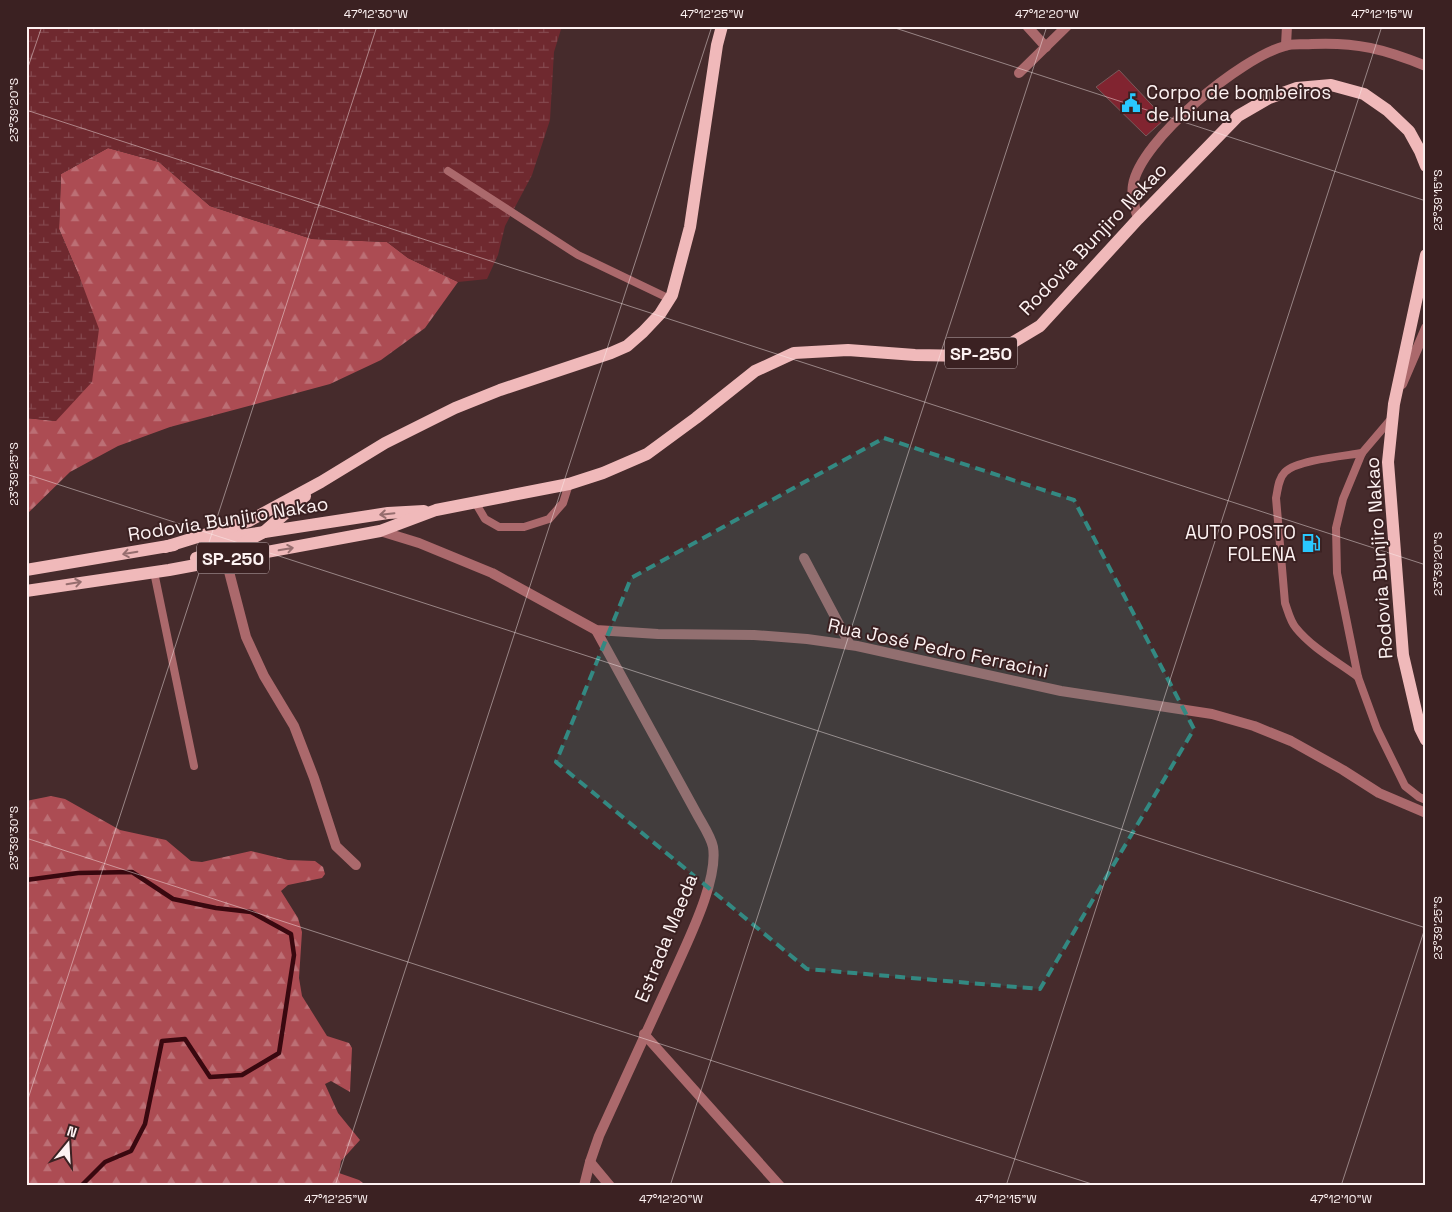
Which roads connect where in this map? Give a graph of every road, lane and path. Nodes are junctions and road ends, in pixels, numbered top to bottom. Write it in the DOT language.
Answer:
graph roads {
  1 [pos="722,26"];
  2 [pos="1027,26"];
  3 [pos="1067,26"];
  4 [pos="1287,26"];
  5 [pos="1286,46"];
  6 [pos="1046,47"];
  7 [pos="1426,66"];
  8 [pos="1019,73"];
  9 [pos="1426,166"];
  10 [pos="448,171"];
  11 [pos="1138,219"];
  12 [pos="1426,255"];
  13 [pos="670,299"];
  14 [pos="1426,328"];
  15 [pos="1394,404"];
  16 [pos="1392,417"];
  17 [pos="1362,453"];
  18 [pos="321,482"];
  19 [pos="569,484"];
  20 [pos="475,502"];
  21 [pos="436,510"];
  22 [pos="380,531"];
  23 [pos="264,532"];
  24 [pos="165,546"];
  25 [pos="804,558"];
  26 [pos="226,560"];
  27 [pos="26,570"];
  28 [pos="154,572"];
  29 [pos="103,578"];
  30 [pos="26,591"];
  31 [pos="596,630"];
  32 [pos="850,645"];
  33 [pos="1358,677"];
  34 [pos="1426,740"];
  35 [pos="194,766"];
  36 [pos="1426,800"];
  37 [pos="1426,813"];
  38 [pos="356,865"];
  39 [pos="644,1034"];
  40 [pos="590,1162"];
  41 [pos="584,1186"];
  42 [pos="610,1186"];
  43 [pos="780,1186"];
  1 -- 13 [label="main road"];
  2 -- 6 [label="street"];
  3 -- 6 [label="street"];
  4 -- 5 [label="street"];
  5 -- 7 [label="street"];
  5 -- 11 [label="street"];
  6 -- 8 [label="street"];
  9 -- 11 [label="main road, Rodovia Bunjiro Nakao / SP-250"];
  10 -- 13 [label="lane"];
  11 -- 19 [label="main road, Rodovia Bunjiro Nakao / SP-250"];
  12 -- 15 [label="main road, Rodovia Bunjiro Nakao"];
  13 -- 18 [label="main road"];
  14 -- 15 [label="street"];
  15 -- 16 [label="main road, Rodovia Bunjiro Nakao"];
  16 -- 17 [label="lane"];
  16 -- 34 [label="main road, Rodovia Bunjiro Nakao"];
  17 -- 33 [label="lane"];
  17 -- 33 [label="lane"];
  18 -- 23 [label="main road"];
  18 -- 24 [label="main road"];
  19 -- 20 [label="main road, Rodovia Bunjiro Nakao / SP-250"];
  19 -- 20 [label="lane"];
  20 -- 21 [label="main road, Rodovia Bunjiro Nakao / SP-250"];
  21 -- 22 [label="main road, Rodovia Bunjiro Nakao / SP-250"];
  21 -- 23 [label="main road, Rodovia Bunjiro Nakao / SP-250, one-way"];
  26 -- 22 [label="main road, Rodovia Bunjiro Nakao / SP-250, one-way"];
  22 -- 31 [label="street, Rua José Pedro Ferracini"];
  23 -- 24 [label="main road, Rodovia Bunjiro Nakao / SP-250"];
  23 -- 29 [label="main road"];
  24 -- 27 [label="main road, Rodovia Bunjiro Nakao / SP-250, one-way"];
  25 -- 32 [label="street"];
  26 -- 28 [label="main road, Rodovia Bunjiro Nakao / SP-250"];
  26 -- 38 [label="street"];
  28 -- 29 [label="main road, Rodovia Bunjiro Nakao / SP-250"];
  28 -- 35 [label="lane"];
  30 -- 29 [label="main road, Rodovia Bunjiro Nakao / SP-250, one-way"];
  31 -- 32 [label="street, Rua José Pedro Ferracini"];
  31 -- 39 [label="street, Estrada Maeda"];
  32 -- 37 [label="street, Rua José Pedro Ferracini"];
  33 -- 36 [label="lane"];
  39 -- 40 [label="street, Estrada Maeda"];
  39 -- 43 [label="street"];
  40 -- 41 [label="street, Estrada Maeda"];
  40 -- 42 [label="street"];
}
